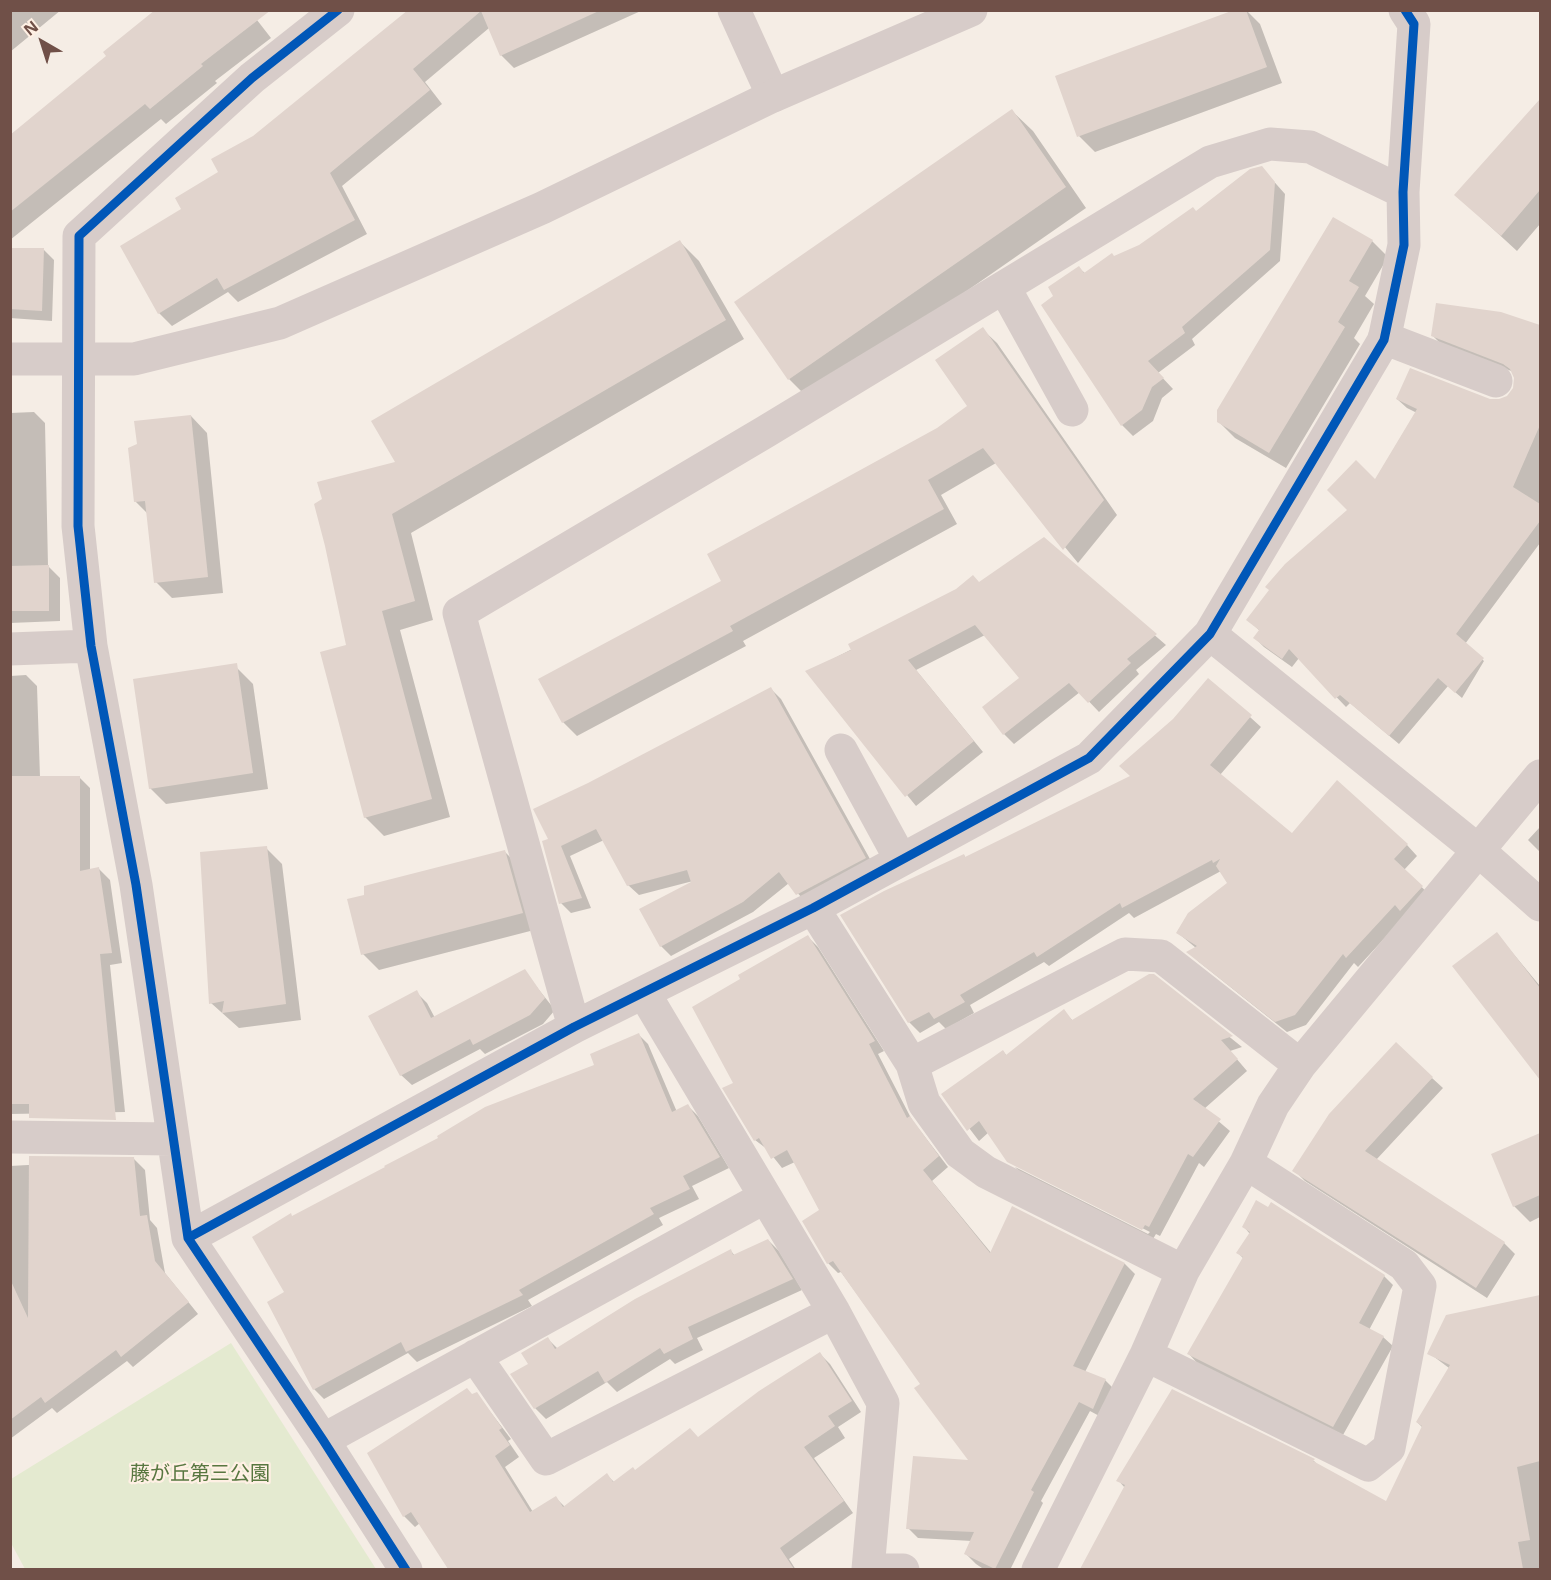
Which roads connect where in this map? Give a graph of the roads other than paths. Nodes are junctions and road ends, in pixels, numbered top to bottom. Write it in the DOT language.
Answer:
graph roads {
  1 [pos="338,10"];
  2 [pos="734,10"];
  3 [pos="971,10"];
  4 [pos="1405,10"];
  5 [pos="774,96"];
  6 [pos="1403,192"];
  7 [pos="1004,287"];
  8 [pos="1384,338"];
  9 [pos="77,358"];
  10 [pos="10,360"];
  11 [pos="1496,381"];
  12 [pos="1072,410"];
  13 [pos="1210,634"];
  14 [pos="91,646"];
  15 [pos="10,649"];
  16 [pos="841,750"];
  17 [pos="1540,776"];
  18 [pos="1479,851"];
  19 [pos="901,860"];
  20 [pos="1540,905"];
  21 [pos="813,908"];
  22 [pos="644,993"];
  23 [pos="574,1027"];
  24 [pos="912,1064"];
  25 [pos="1300,1065"];
  26 [pos="10,1137"];
  27 [pos="172,1138"];
  28 [pos="1246,1163"];
  29 [pos="765,1197"];
  30 [pos="188,1238"];
  31 [pos="1183,1271"];
  32 [pos="834,1312"];
  33 [pos="1146,1355"];
  34 [pos="475,1356"];
  35 [pos="324,1440"];
  36 [pos="406,1569"];
  37 [pos="868,1569"];
  38 [pos="903,1569"];
  39 [pos="1038,1569"];
  1 -- 9 [label="street"];
  2 -- 5 [label="street"];
  3 -- 5 [label="street"];
  4 -- 6 [label="street"];
  5 -- 9 [label="street"];
  6 -- 7 [label="street"];
  6 -- 8 [label="street"];
  7 -- 12 [label="street"];
  7 -- 23 [label="street"];
  8 -- 11 [label="street"];
  8 -- 13 [label="street"];
  9 -- 10 [label="street"];
  9 -- 14 [label="street"];
  13 -- 18 [label="street"];
  13 -- 19 [label="street"];
  14 -- 15 [label="street"];
  14 -- 27 [label="street"];
  16 -- 19 [label="street"];
  17 -- 18 [label="street"];
  18 -- 20 [label="street"];
  18 -- 25 [label="street"];
  19 -- 21 [label="street"];
  21 -- 22 [label="street"];
  21 -- 24 [label="street"];
  22 -- 23 [label="street"];
  22 -- 29 [label="street"];
  23 -- 30 [label="street"];
  24 -- 25 [label="street"];
  24 -- 31 [label="street"];
  25 -- 28 [label="street"];
  26 -- 27 [label="street"];
  27 -- 30 [label="street"];
  28 -- 31 [label="street"];
  28 -- 33 [label="street"];
  29 -- 32 [label="street"];
  29 -- 34 [label="street"];
  30 -- 35 [label="street"];
  31 -- 33 [label="street"];
  32 -- 34 [label="street"];
  32 -- 37 [label="street"];
  33 -- 39 [label="street"];
  34 -- 35 [label="street"];
  35 -- 36 [label="street"];
  37 -- 38 [label="street"];
}
